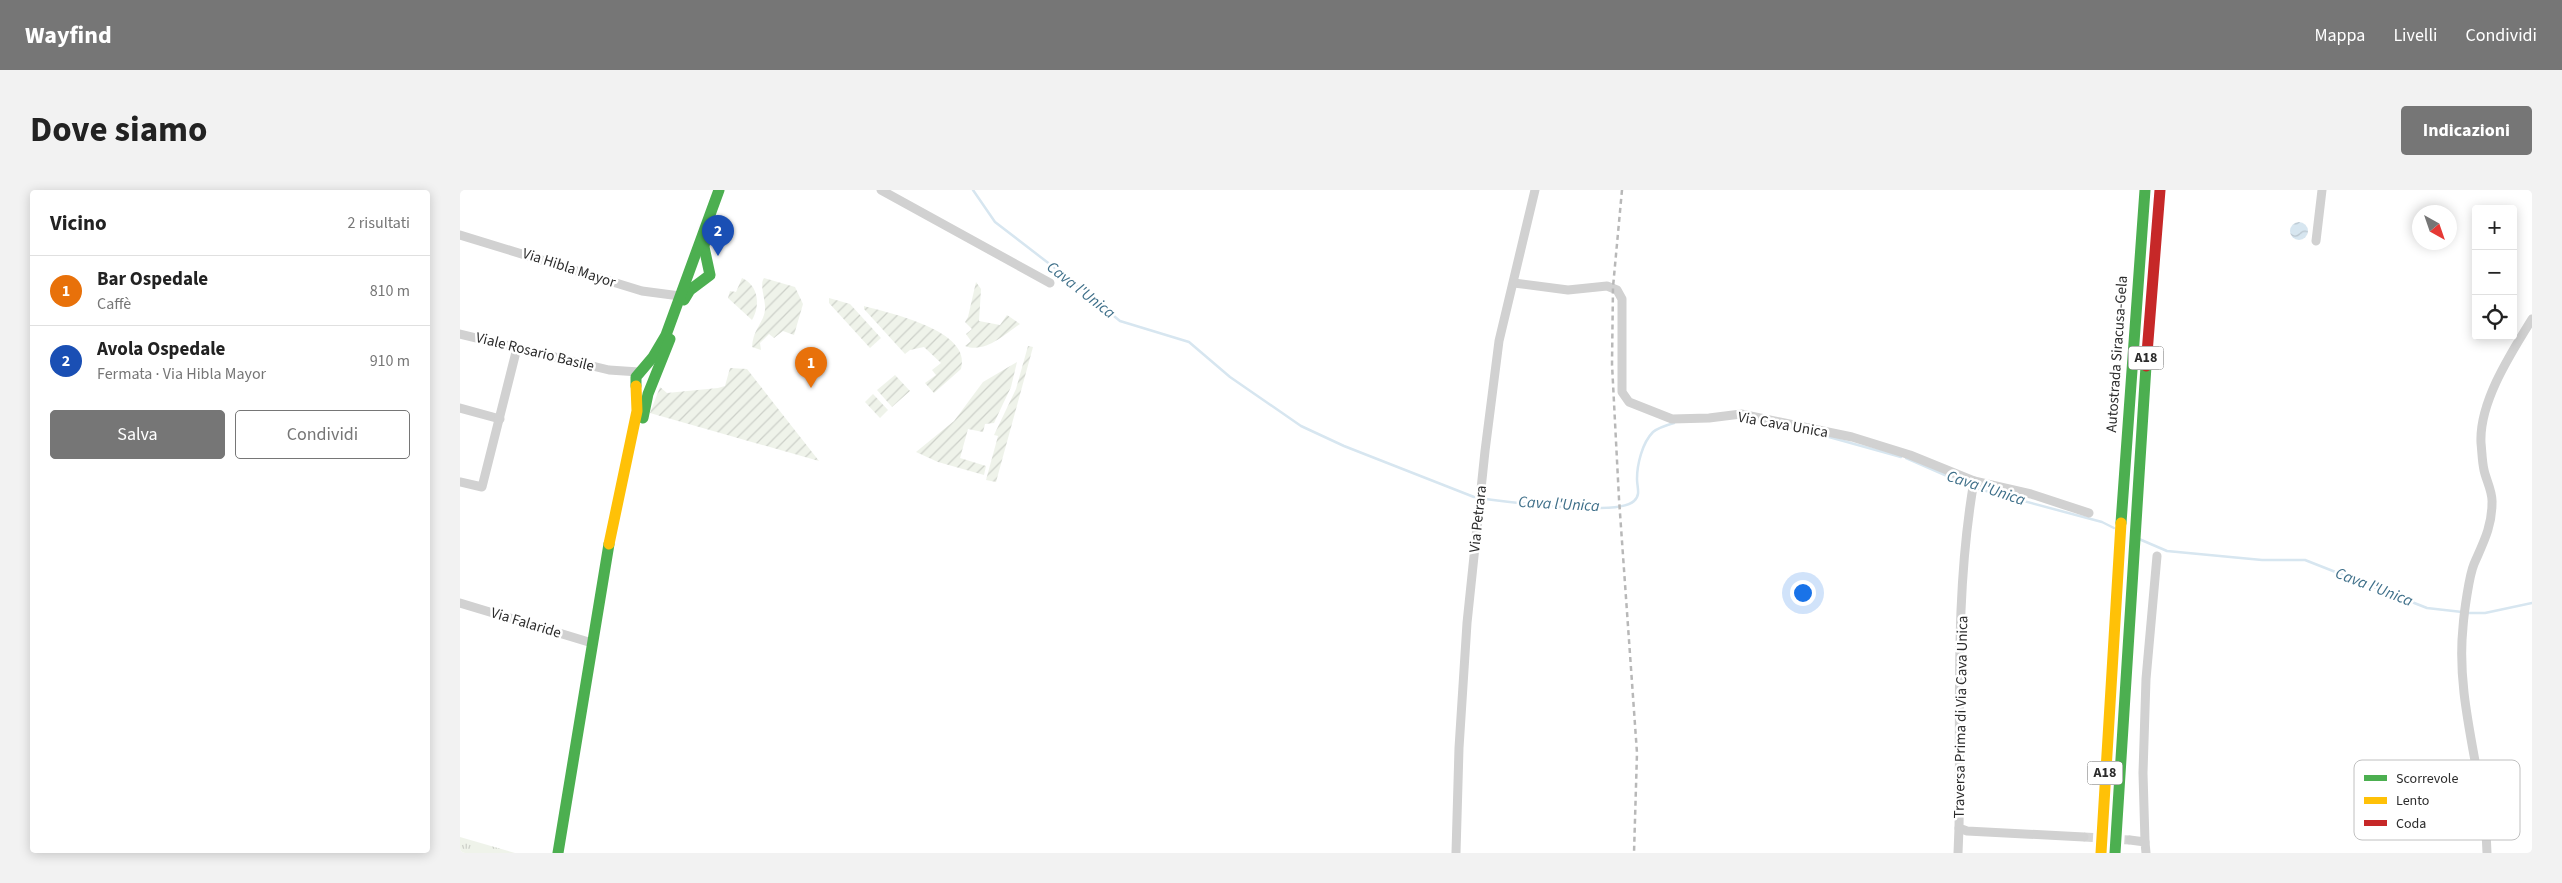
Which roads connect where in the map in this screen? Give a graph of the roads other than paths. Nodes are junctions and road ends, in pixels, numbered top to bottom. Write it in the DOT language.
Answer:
graph roads {
  1 [pos="718,190"];
  2 [pos="882,190"];
  3 [pos="1535,190"];
  4 [pos="2145,190"];
  5 [pos="2160,190"];
  6 [pos="2322,190"];
  7 [pos="709,217"];
  8 [pos="460,235"];
  9 [pos="2316,241"];
  10 [pos="708,265"];
  11 [pos="690,268"];
  12 [pos="698,282"];
  13 [pos="1050,283"];
  14 [pos="1514,283"];
  15 [pos="680,296"];
  16 [pos="2532,319"];
  17 [pos="460,334"];
  18 [pos="517,348"];
  19 [pos="638,378"];
  20 [pos="652,383"];
  21 [pos="460,408"];
  22 [pos="500,418"];
  23 [pos="630,448"];
  24 [pos="1974,481"];
  25 [pos="460,482"];
  26 [pos="2089,513"];
  27 [pos="2157,556"];
  28 [pos="460,603"];
  29 [pos="592,643"];
  30 [pos="2110,694"];
  31 [pos="2475,760"];
  32 [pos="2119,781"];
  33 [pos="1959,828"];
  34 [pos="2084,837"];
  35 [pos="2130,840"];
  36 [pos="2487,840"];
  37 [pos="2145,842"];
  38 [pos="558,853"];
  39 [pos="1456,853"];
  40 [pos="1958,853"];
  41 [pos="2091,853"];
  42 [pos="2101,853"];
  43 [pos="2115,853"];
  44 [pos="2122,853"];
  45 [pos="2146,853"];
  46 [pos="2488,853"];
  1 -- 7 [label="main road"];
  2 -- 13 [label="street"];
  3 -- 14 [label="street, Via Petrara"];
  4 -- 30 [label="main road, Autostrada Siracusa-Gela / A18"];
  5 -- 32 [label="main road, Autostrada Siracusa-Gela / A18"];
  6 -- 9 [label="street"];
  7 -- 10 [label="main road"];
  7 -- 11 [label="main road"];
  8 -- 15 [label="street, Via Hibla Mayor"];
  10 -- 11 [label="main road"];
  10 -- 12 [label="main road"];
  11 -- 12 [label="main road"];
  11 -- 15 [label="main road"];
  12 -- 20 [label="main road"];
  14 -- 24 [label="street, Via Cava Unica"];
  14 -- 39 [label="street, Via Petrara"];
  15 -- 19 [label="main road"];
  16 -- 31 [label="street"];
  17 -- 18 [label="street, Viale Rosario Basile"];
  18 -- 19 [label="street, Viale Rosario Basile"];
  18 -- 22 [label="street"];
  19 -- 20 [label="main road"];
  19 -- 23 [label="main road"];
  20 -- 23 [label="main road"];
  21 -- 22 [label="street"];
  22 -- 25 [label="street"];
  23 -- 29 [label="main road"];
  24 -- 26 [label="street, Via Cava Unica"];
  24 -- 33 [label="street, Traversa Prima di Via Cava Unica"];
  27 -- 37 [label="street"];
  28 -- 29 [label="street, Via Falaride"];
  29 -- 38 [label="main road"];
  30 -- 41 [label="main road"];
  30 -- 42 [label="main road, A18"];
  32 -- 43 [label="main road, A18"];
  32 -- 44 [label="main road"];
  33 -- 34 [label="street, Traversa Prima di Via Cava Unica"];
  33 -- 40 [label="street"];
  35 -- 37 [label="street"];
  36 -- 46 [label="street"];
  37 -- 45 [label="street"];
}
